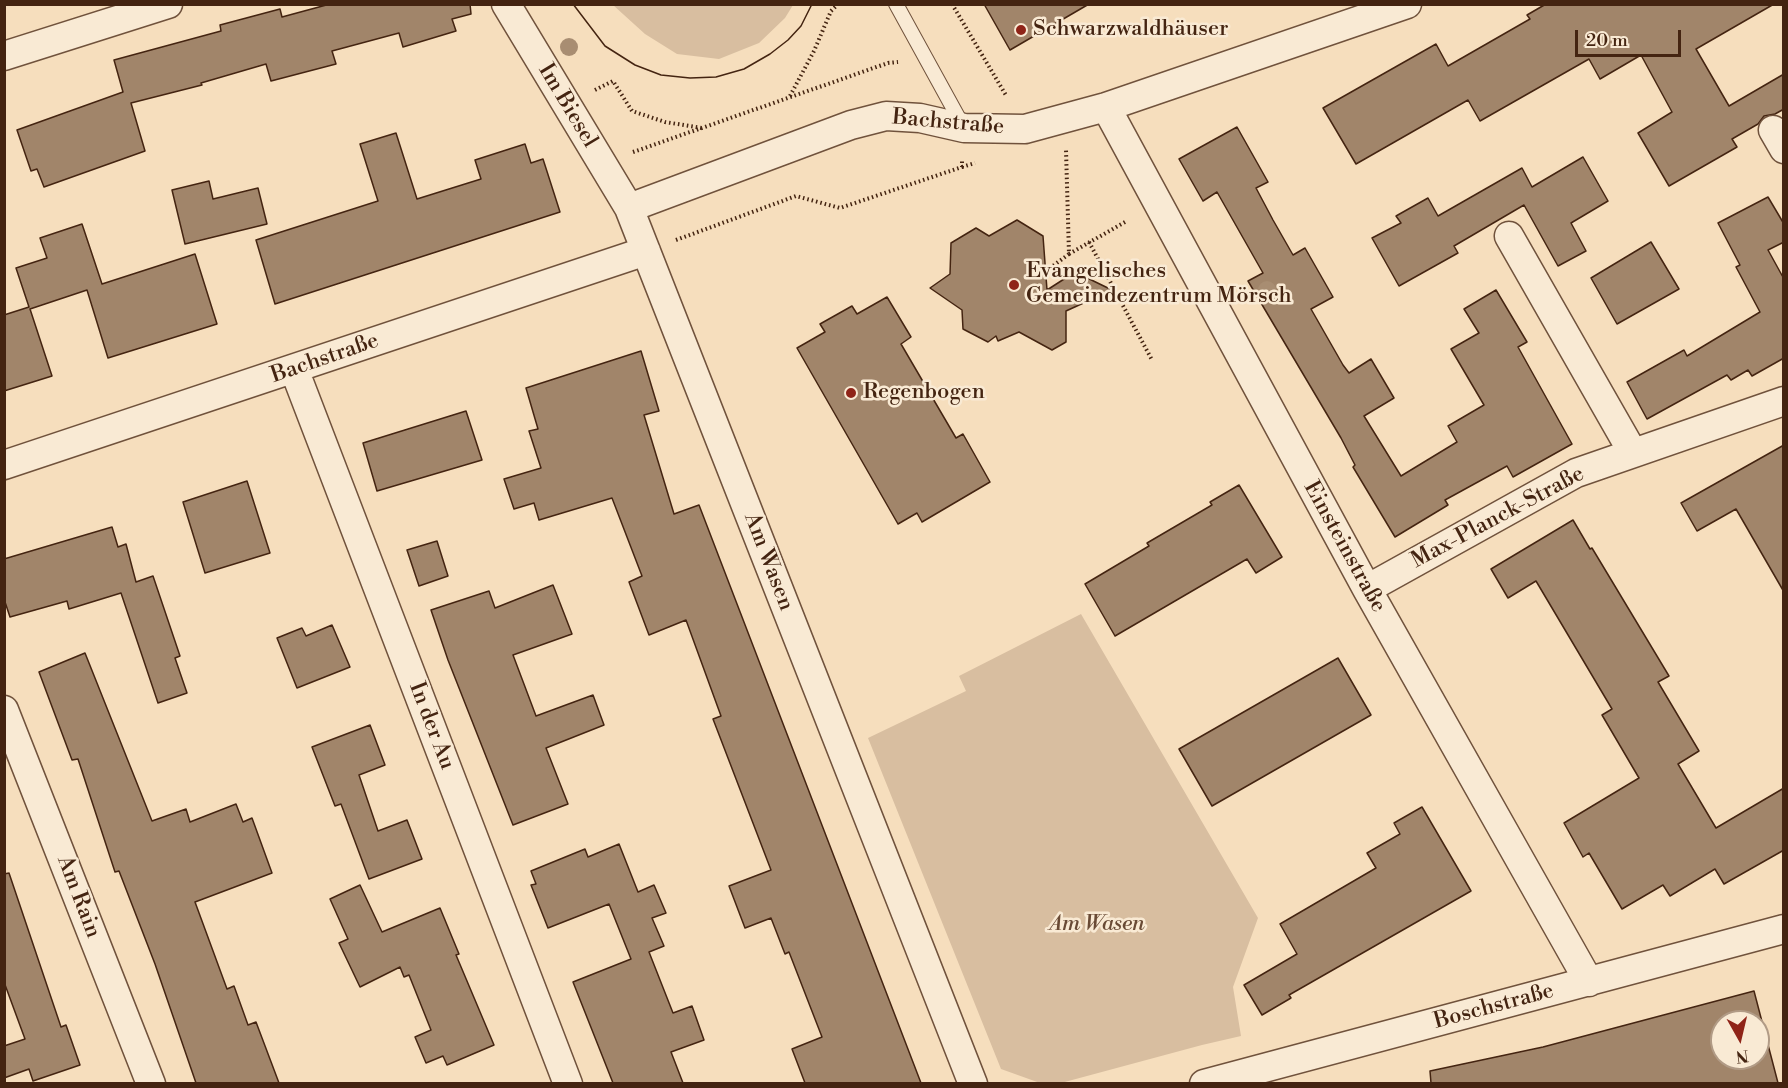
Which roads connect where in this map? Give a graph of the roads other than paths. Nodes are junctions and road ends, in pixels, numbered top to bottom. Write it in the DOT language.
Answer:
graph roads {
  1 [pos="168,4"];
  2 [pos="506,4"];
  3 [pos="896,4"];
  4 [pos="1407,4"];
  5 [pos="4,56"];
  6 [pos="1106,107"];
  7 [pos="964,128"];
  8 [pos="629,208"];
  9 [pos="1509,236"];
  10 [pos="646,251"];
  11 [pos="294,369"];
  12 [pos="1784,401"];
  13 [pos="1633,453"];
  14 [pos="4,465"];
  15 [pos="1366,589"];
  16 [pos="4,710"];
  17 [pos="1784,929"];
  18 [pos="1589,982"];
  19 [pos="1218,1081"];
  20 [pos="151,1083"];
  21 [pos="568,1083"];
  22 [pos="973,1083"];
  1 -- 5 [label="street"];
  2 -- 8 [label="street, Im Biesel"];
  3 -- 7 [label="lane"];
  4 -- 6 [label="street, Bachstraße"];
  6 -- 7 [label="street, Bachstraße"];
  6 -- 15 [label="street, Einsteinstraße"];
  7 -- 8 [label="street, Bachstraße"];
  8 -- 10 [label="street, Am Wasen"];
  9 -- 13 [label="street"];
  10 -- 11 [label="street, Bachstraße"];
  10 -- 22 [label="street, Am Wasen"];
  11 -- 14 [label="street, Bachstraße"];
  11 -- 21 [label="street, In der Au"];
  12 -- 13 [label="street, Max-Planck-Straße"];
  13 -- 15 [label="street, Max-Planck-Straße"];
  15 -- 18 [label="street, Einsteinstraße"];
  16 -- 20 [label="street, Am Rain"];
  17 -- 18 [label="street, Boschstraße"];
  18 -- 19 [label="street, Boschstraße"];
}
